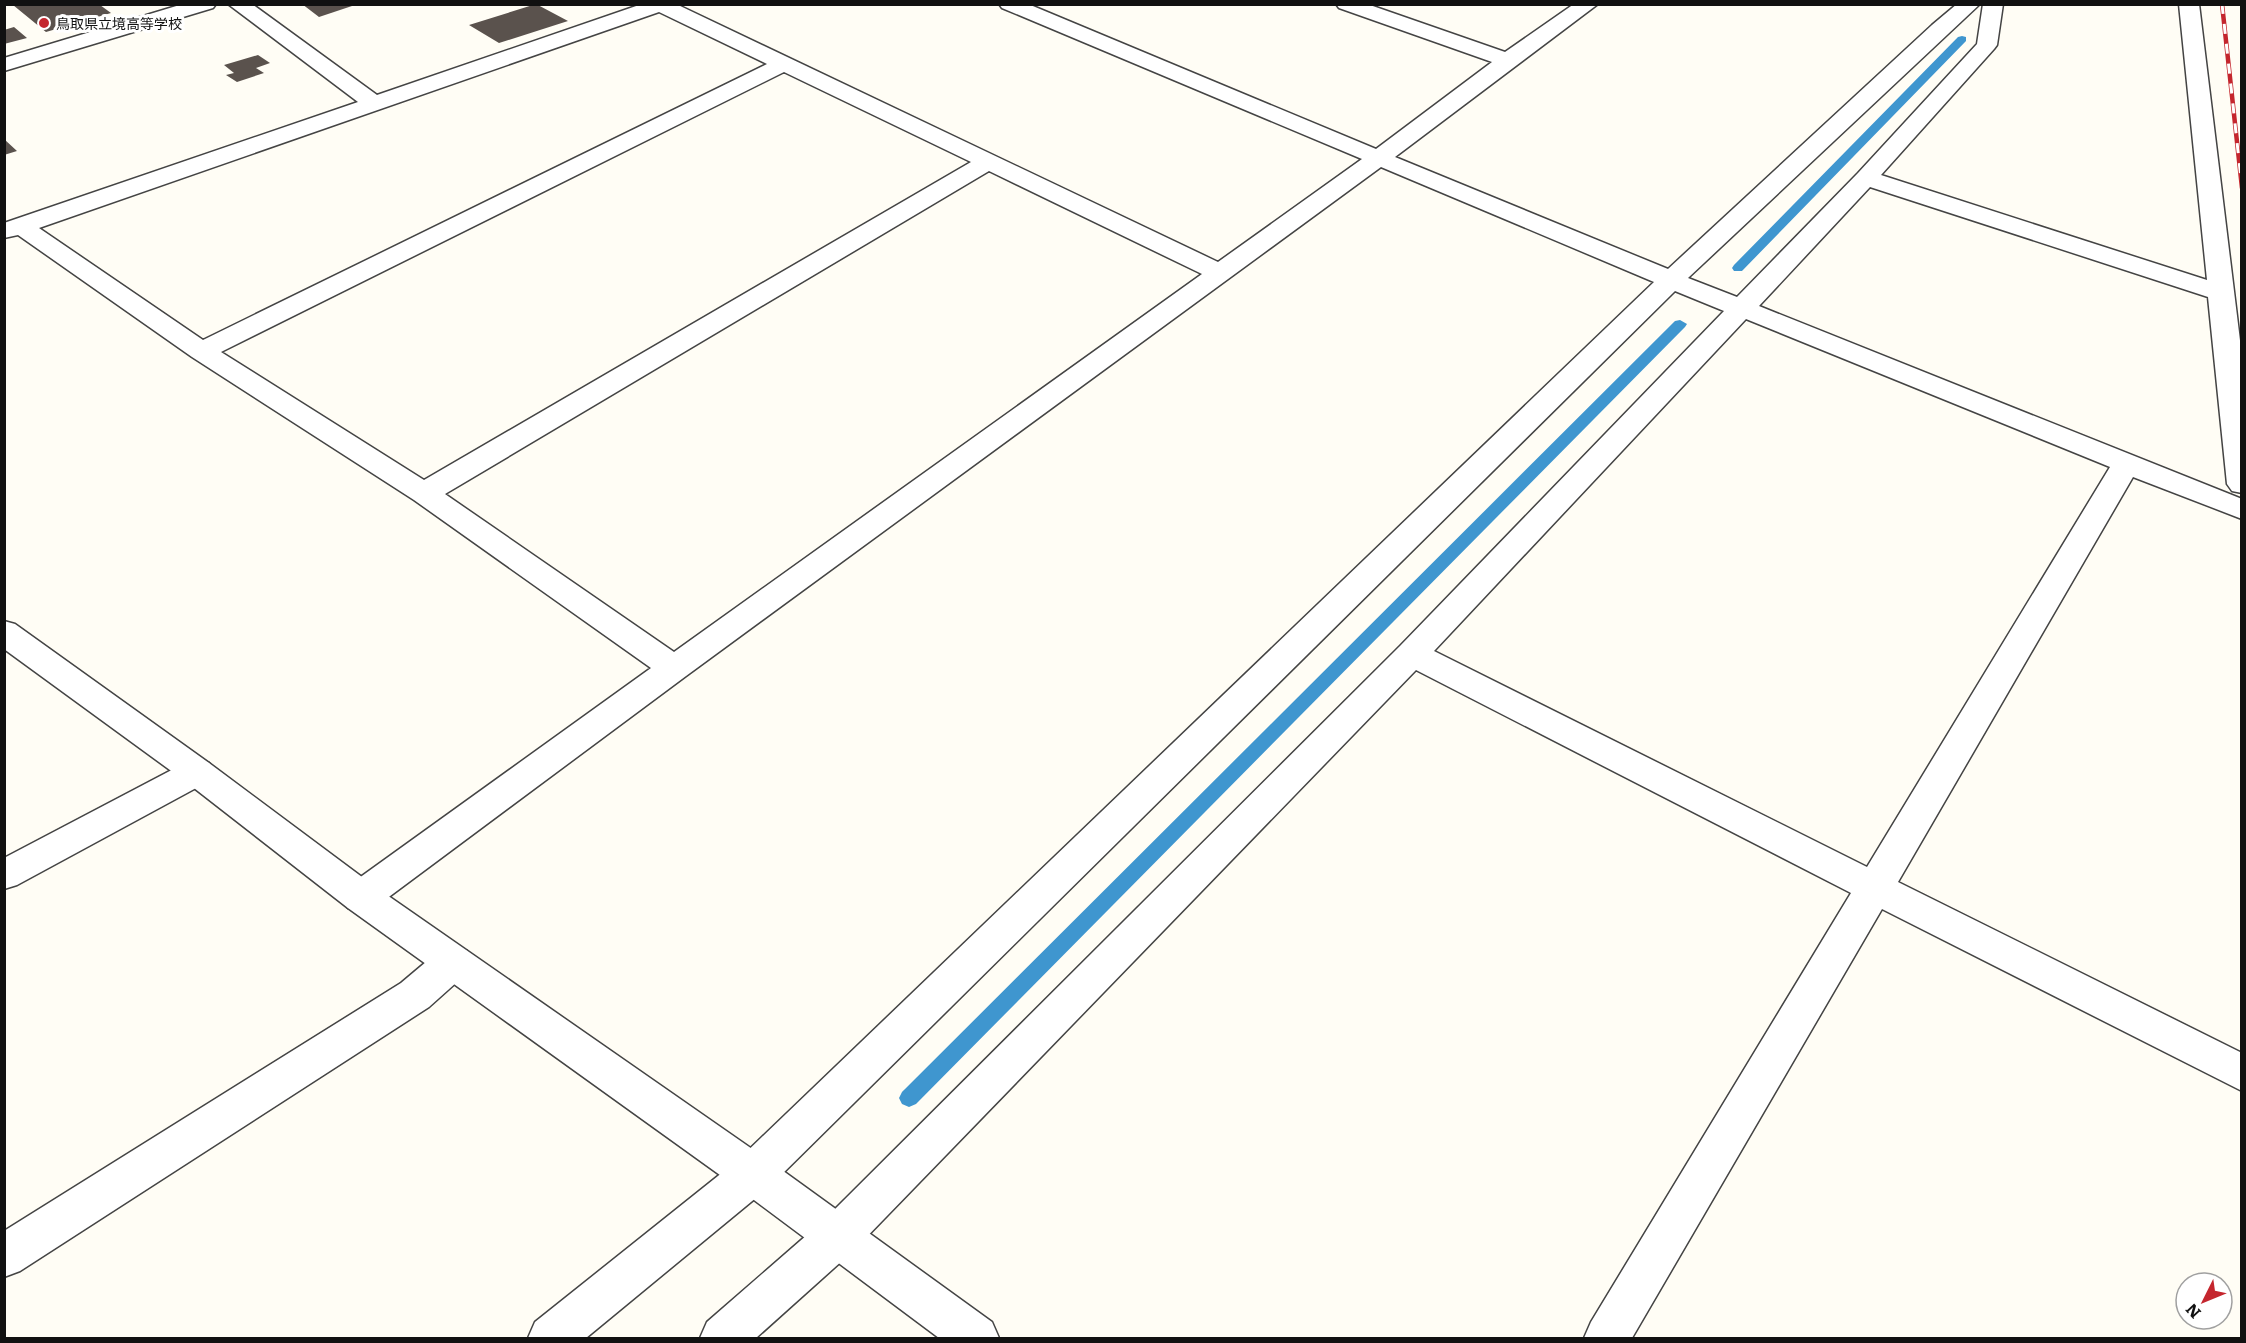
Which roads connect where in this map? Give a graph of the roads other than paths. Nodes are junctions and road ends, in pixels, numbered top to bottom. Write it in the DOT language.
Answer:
graph roads {
  1 [pos="206,4"];
  2 [pos="238,4"];
  3 [pos="1009,4"];
  4 [pos="1346,4"];
  5 [pos="1588,4"];
  6 [pos="1970,4"];
  7 [pos="1993,4"];
  8 [pos="2189,4"];
  9 [pos="662,5"];
  10 [pos="1508,60"];
  11 [pos="4,64"];
  12 [pos="782,65"];
  13 [pos="373,103"];
  14 [pos="1379,158"];
  15 [pos="988,162"];
  16 [pos="1866,178"];
  17 [pos="13,229"];
  18 [pos="1218,272"];
  19 [pos="1671,280"];
  20 [pos="2222,292"];
  21 [pos="1742,307"];
  22 [pos="201,351"];
  23 [pos="2127,463"];
  24 [pos="2241,484"];
  25 [pos="424,493"];
  26 [pos="2241,510"];
  27 [pos="4,632"];
  28 [pos="1412,654"];
  29 [pos="674,668"];
  30 [pos="197,772"];
  31 [pos="4,875"];
  32 [pos="1874,887"];
  33 [pos="361,897"];
  34 [pos="453,962"];
  35 [pos="2241,1073"];
  36 [pos="753,1174"];
  37 [pos="838,1236"];
  38 [pos="4,1256"];
  39 [pos="551,1338"];
  40 [pos="723,1338"];
  41 [pos="976,1338"];
  42 [pos="1607,1338"];
  1 -- 11 [label="street"];
  2 -- 13 [label="street"];
  3 -- 14 [label="street"];
  4 -- 10 [label="street"];
  5 -- 10 [label="street"];
  6 -- 19 [label="street"];
  7 -- 16 [label="street"];
  8 -- 20 [label="street"];
  9 -- 12 [label="street"];
  9 -- 13 [label="street"];
  10 -- 14 [label="street"];
  12 -- 15 [label="street"];
  12 -- 22 [label="street"];
  13 -- 17 [label="street"];
  14 -- 18 [label="street"];
  14 -- 19 [label="street"];
  15 -- 18 [label="street"];
  15 -- 25 [label="street"];
  16 -- 20 [label="street"];
  16 -- 21 [label="street"];
  17 -- 22 [label="street"];
  18 -- 29 [label="street"];
  19 -- 21 [label="street"];
  19 -- 36 [label="street"];
  20 -- 24 [label="street"];
  21 -- 23 [label="street"];
  21 -- 28 [label="street"];
  22 -- 25 [label="street"];
  23 -- 26 [label="street"];
  23 -- 32 [label="street"];
  25 -- 29 [label="street"];
  27 -- 30 [label="street"];
  28 -- 32 [label="street"];
  28 -- 37 [label="street"];
  29 -- 33 [label="street"];
  30 -- 31 [label="street"];
  30 -- 33 [label="street"];
  32 -- 35 [label="street"];
  32 -- 42 [label="street"];
  33 -- 34 [label="street"];
  34 -- 36 [label="street"];
  34 -- 38 [label="street"];
  36 -- 37 [label="street"];
  36 -- 39 [label="street"];
  37 -- 40 [label="street"];
  37 -- 41 [label="street"];
}
